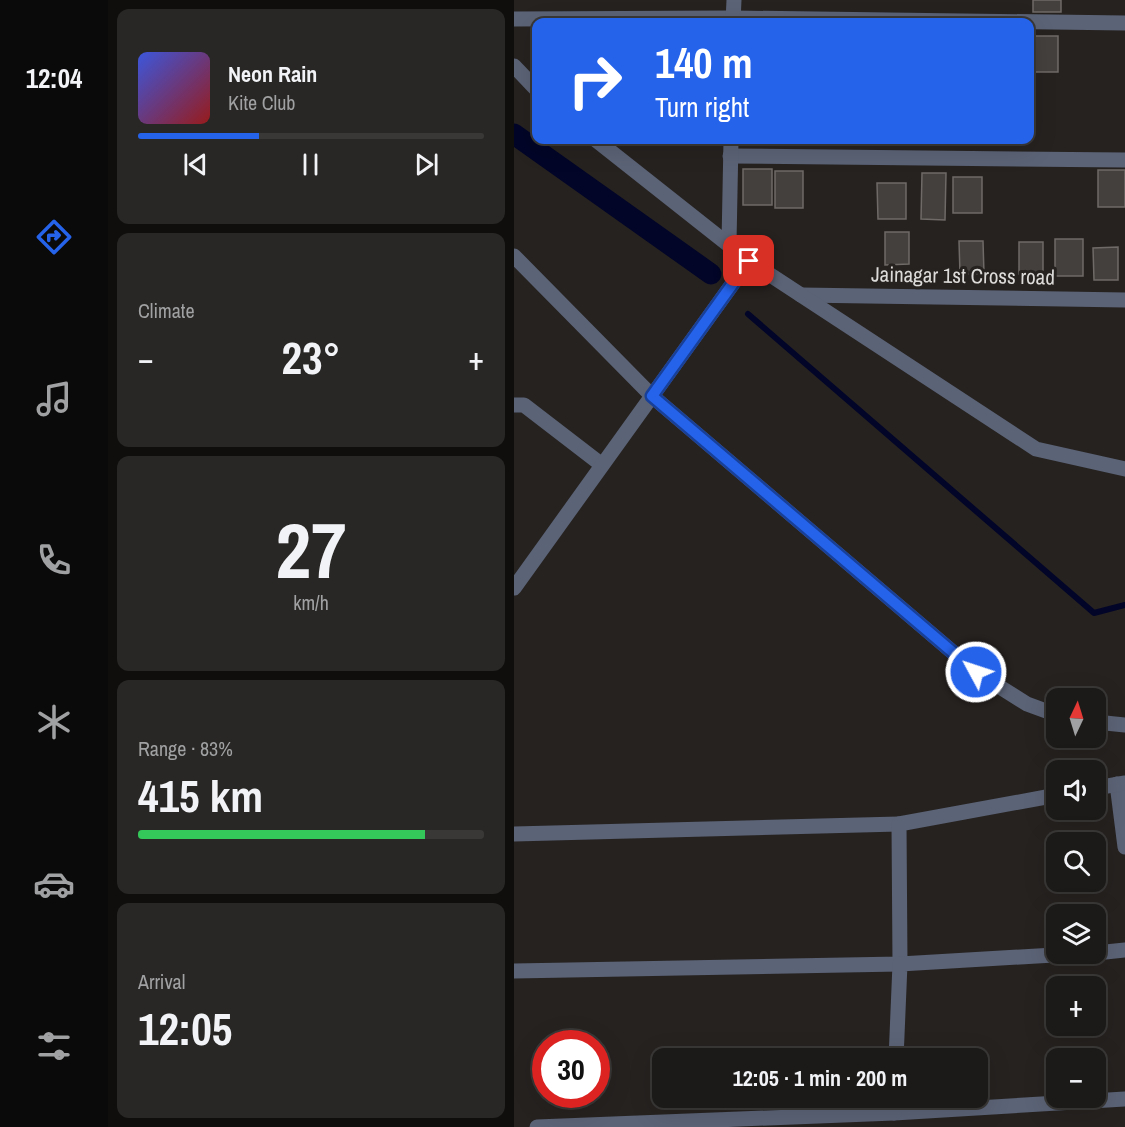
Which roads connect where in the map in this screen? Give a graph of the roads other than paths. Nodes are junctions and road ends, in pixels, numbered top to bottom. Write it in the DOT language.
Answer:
graph roads {
  1 [pos="734,0"];
  2 [pos="733,18"];
  3 [pos="514,19"];
  4 [pos="532,19"];
  5 [pos="1034,22"];
  6 [pos="1124,23"];
  7 [pos="514,66"];
  8 [pos="532,85"];
  9 [pos="601,144"];
  10 [pos="731,144"];
  11 [pos="730,156"];
  12 [pos="1124,159"];
  13 [pos="729,243"];
  14 [pos="514,256"];
  15 [pos="749,261"];
  16 [pos="801,295"];
  17 [pos="1124,300"];
  18 [pos="652,396"];
  19 [pos="514,405"];
  20 [pos="602,465"];
  21 [pos="1124,469"];
  22 [pos="515,584"];
  23 [pos="1046,711"];
  24 [pos="1106,723"];
  25 [pos="1124,725"];
  26 [pos="1121,783"];
  27 [pos="1106,786"];
  28 [pos="1046,797"];
  29 [pos="899,824"];
  30 [pos="514,834"];
  31 [pos="1124,847"];
  32 [pos="1124,950"];
  33 [pos="1106,952"];
  34 [pos="1046,955"];
  35 [pos="900,964"];
  36 [pos="514,971"];
  37 [pos="896,1048"];
  38 [pos="1124,1099"];
  39 [pos="988,1103"];
  40 [pos="860,1108"];
  41 [pos="537,1127"];
  1 -- 2 [label="street"];
  3 -- 4 [label="street"];
  5 -- 6 [label="street"];
  7 -- 8 [label="street"];
  9 -- 13 [label="street"];
  10 -- 11 [label="street"];
  11 -- 12 [label="street"];
  11 -- 13 [label="street"];
  13 -- 15 [label="street"];
  14 -- 18 [label="street"];
  15 -- 16 [label="street"];
  15 -- 18 [label="street"];
  16 -- 17 [label="street, Jainagar 1st Cross road"];
  16 -- 21 [label="street"];
  18 -- 20 [label="street"];
  18 -- 23 [label="street"];
  19 -- 20 [label="street"];
  20 -- 22 [label="street"];
  24 -- 25 [label="street"];
  26 -- 27 [label="street"];
  26 -- 31 [label="street"];
  28 -- 29 [label="street"];
  29 -- 30 [label="street"];
  29 -- 35 [label="street"];
  32 -- 33 [label="street"];
  34 -- 35 [label="street"];
  35 -- 36 [label="street"];
  35 -- 37 [label="street"];
  38 -- 39 [label="street"];
  40 -- 41 [label="street"];
}
